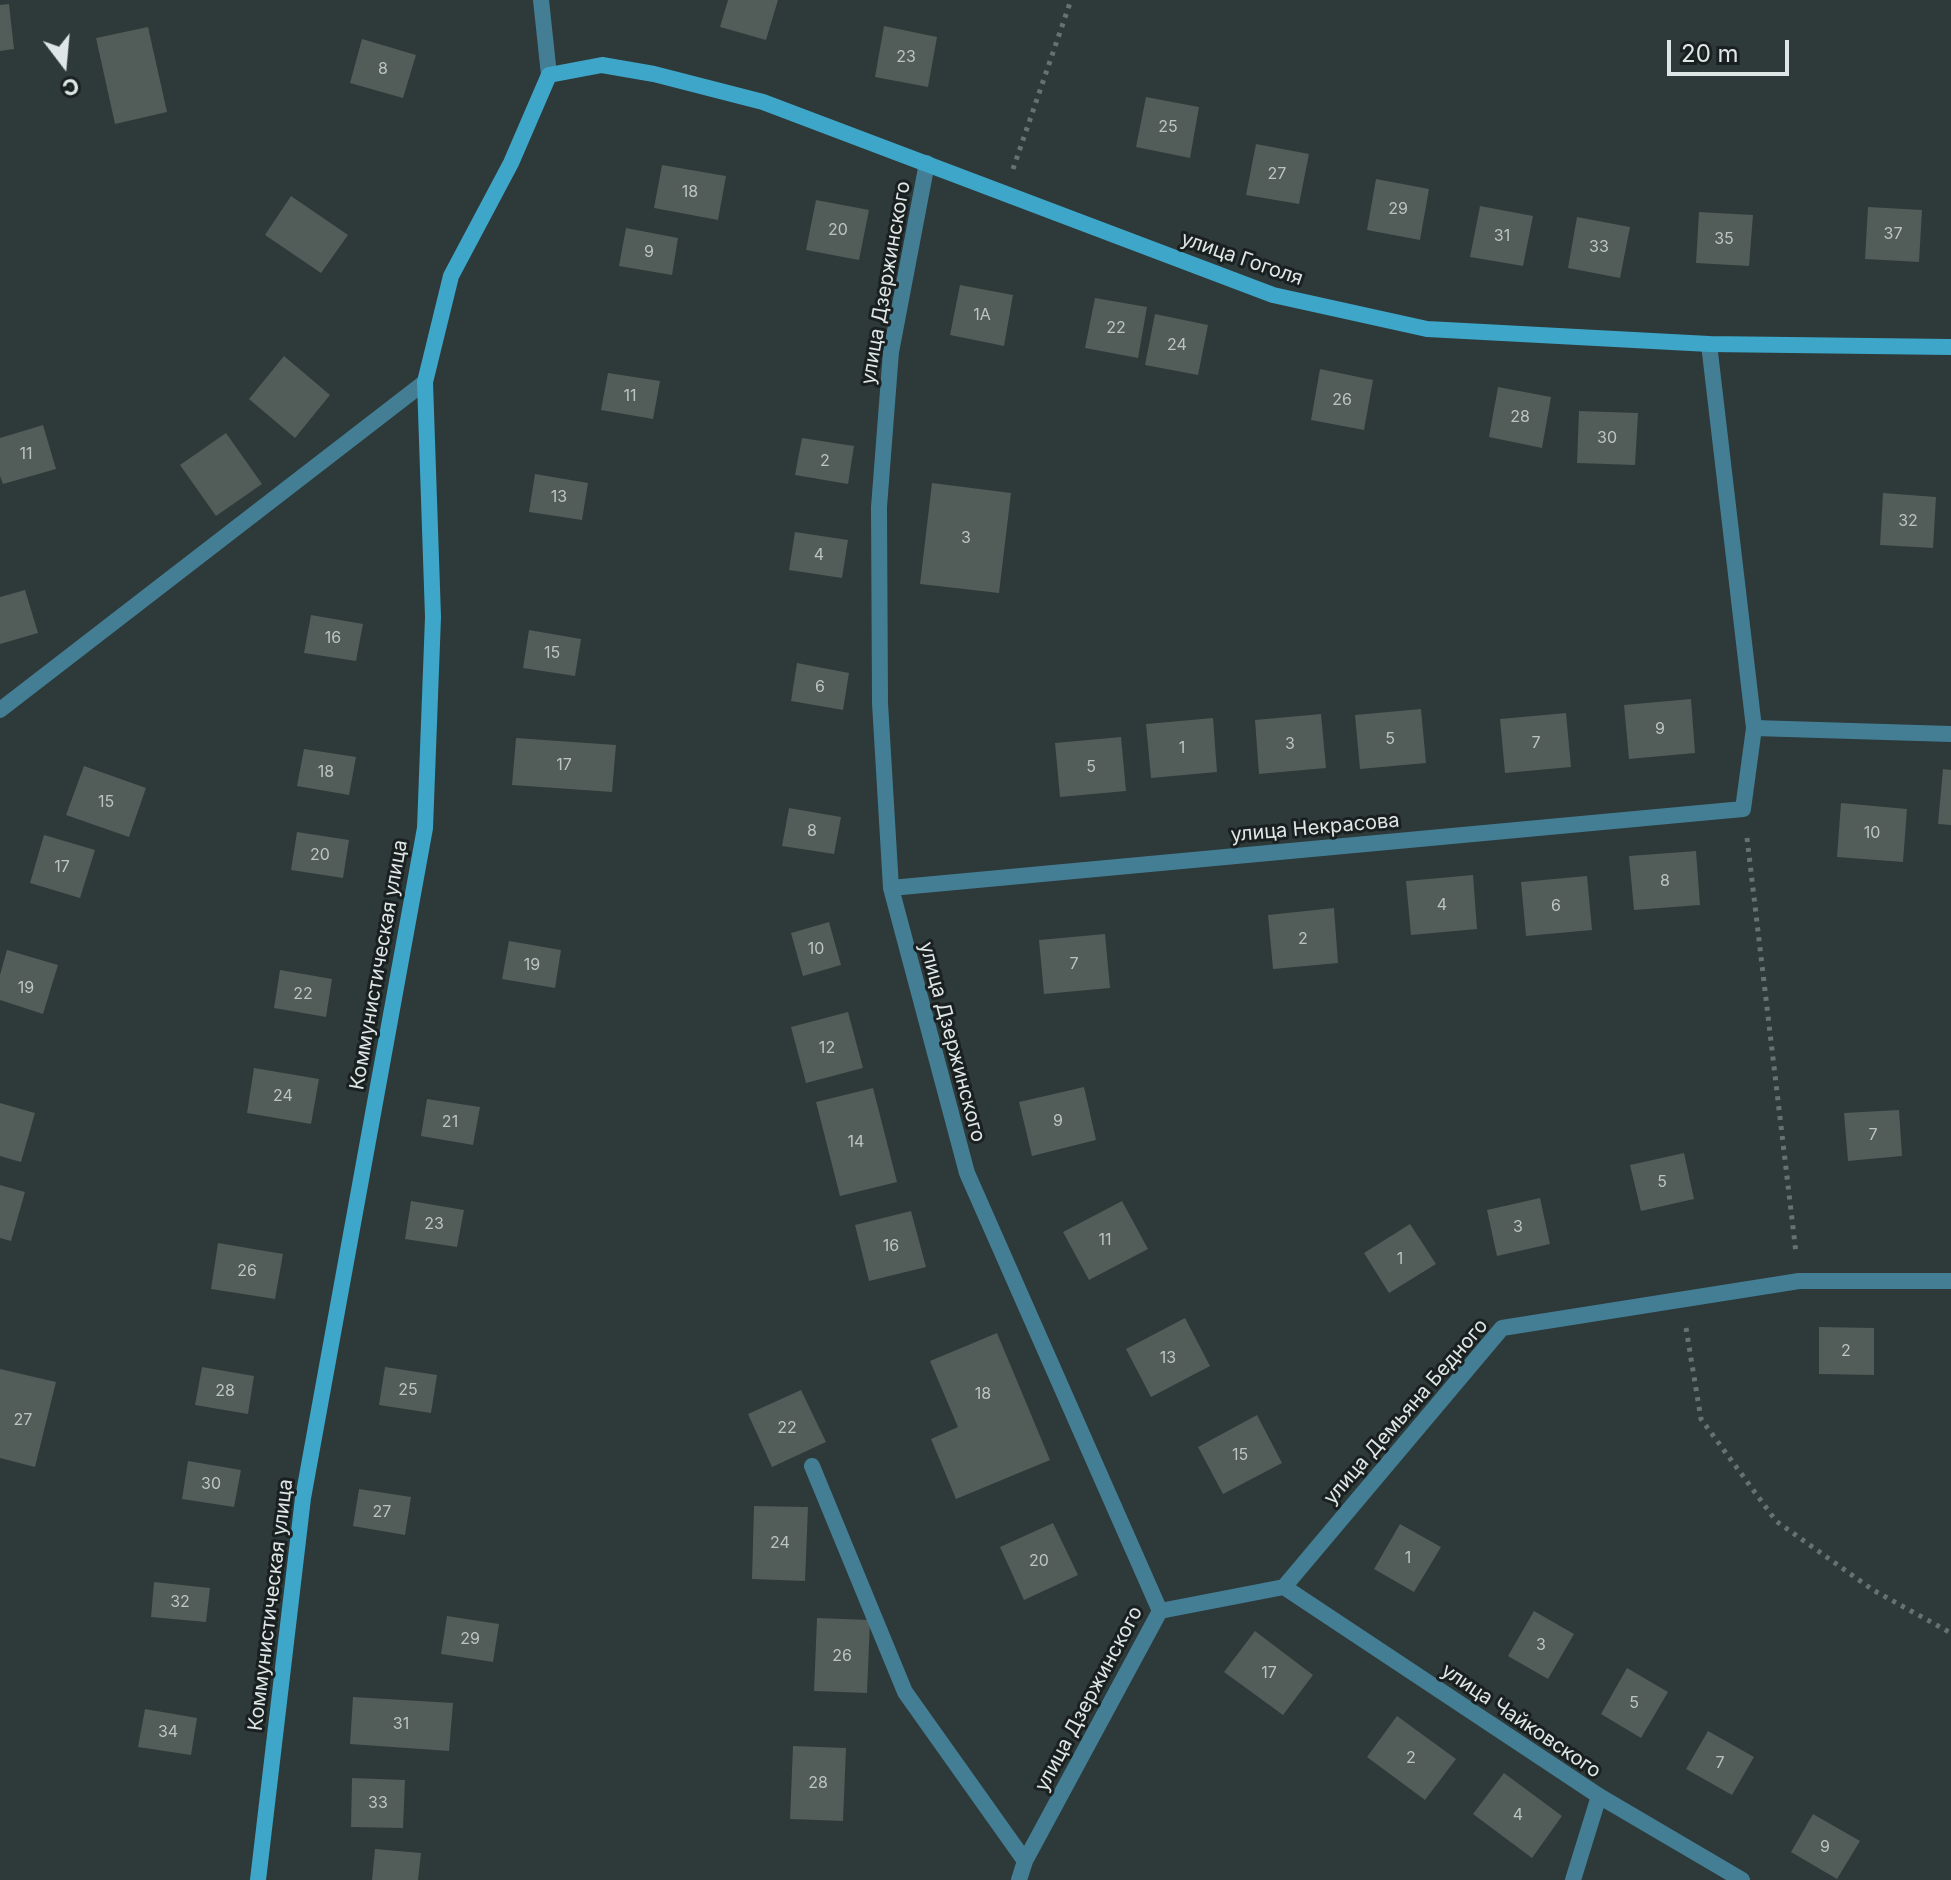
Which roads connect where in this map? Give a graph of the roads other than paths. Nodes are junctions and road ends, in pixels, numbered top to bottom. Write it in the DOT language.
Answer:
graph roads {
  1 [pos="541,0"];
  2 [pos="549,75"];
  3 [pos="927,163"];
  4 [pos="1709,344"];
  5 [pos="1951,347"];
  6 [pos="425,382"];
  7 [pos="0,710"];
  8 [pos="1754,728"];
  9 [pos="1951,734"];
  10 [pos="891,888"];
  11 [pos="1951,1281"];
  12 [pos="812,1466"];
  13 [pos="1284,1587"];
  14 [pos="1160,1611"];
  15 [pos="1599,1796"];
  16 [pos="1025,1861"];
  17 [pos="258,1880"];
  18 [pos="1019,1880"];
  19 [pos="1573,1880"];
  20 [pos="1742,1880"];
  1 -- 2 [label="street"];
  2 -- 3 [label="street, улица Гоголя"];
  2 -- 6 [label="street, Коммунистическая улица"];
  3 -- 4 [label="street, улица Гоголя"];
  3 -- 10 [label="street, улица Дзержинского"];
  4 -- 5 [label="street, улица Гоголя"];
  4 -- 8 [label="street"];
  6 -- 7 [label="street"];
  6 -- 17 [label="street, Коммунистическая улица"];
  8 -- 9 [label="street"];
  8 -- 10 [label="street, улица Некрасова"];
  10 -- 14 [label="street, улица Дзержинского"];
  11 -- 13 [label="street, улица Демьяна Бедного"];
  12 -- 16 [label="street"];
  13 -- 14 [label="street"];
  13 -- 15 [label="street, улица Чайковского"];
  14 -- 16 [label="street, улица Дзержинского"];
  15 -- 19 [label="street"];
  15 -- 20 [label="street, улица Чайковского"];
  16 -- 18 [label="street, улица Дзержинского"];
}
